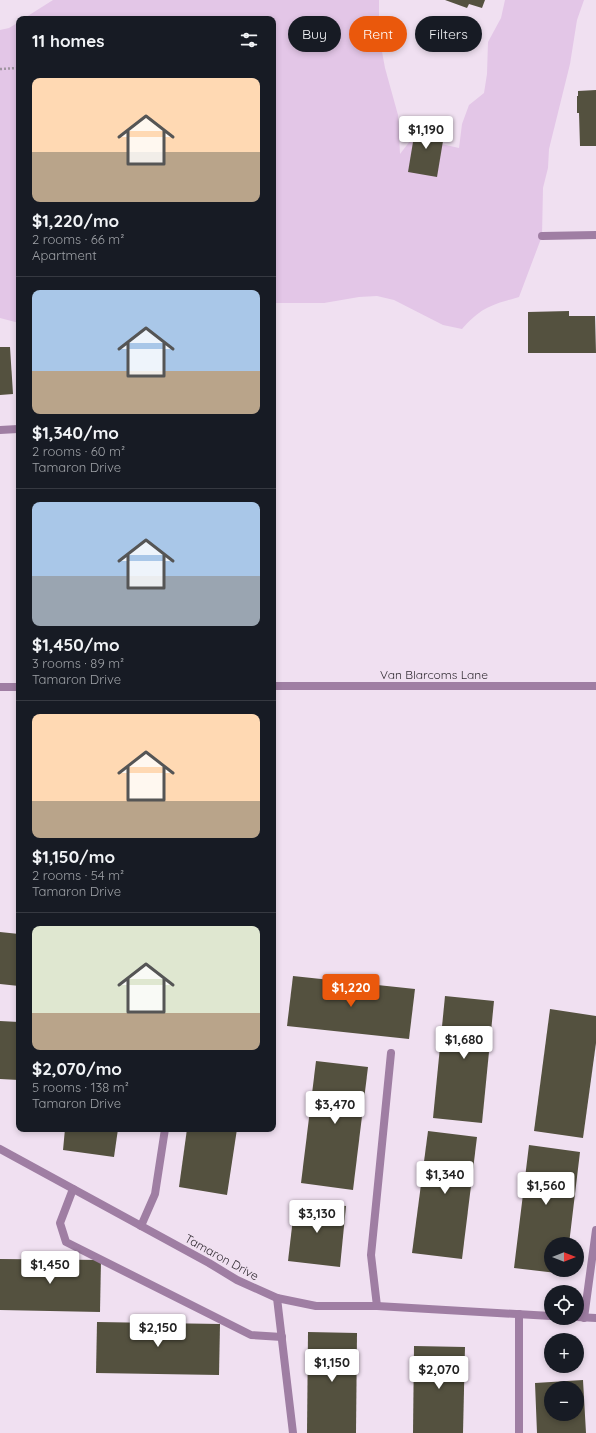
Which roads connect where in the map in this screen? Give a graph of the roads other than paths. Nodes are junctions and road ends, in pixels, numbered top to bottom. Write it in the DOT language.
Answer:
graph roads {
  1 [pos="596,235"];
  2 [pos="542,236"];
  3 [pos="16,428"];
  4 [pos="0,430"];
  5 [pos="276,686"];
  6 [pos="596,686"];
  7 [pos="0,687"];
  8 [pos="16,687"];
  9 [pos="391,1053"];
  10 [pos="165,1132"];
  11 [pos="0,1149"];
  12 [pos="73,1189"];
  13 [pos="141,1226"];
  14 [pos="596,1230"];
  15 [pos="277,1298"];
  16 [pos="584,1300"];
  17 [pos="377,1306"];
  18 [pos="519,1314"];
  19 [pos="544,1316"];
  20 [pos="584,1318"];
  21 [pos="596,1318"];
  22 [pos="282,1337"];
  23 [pos="293,1433"];
  24 [pos="519,1433"];
  1 -- 2 [label="street"];
  3 -- 4 [label="street"];
  5 -- 6 [label="street, Van Blarcoms Lane"];
  7 -- 8 [label="street"];
  9 -- 17 [label="street"];
  10 -- 13 [label="street"];
  11 -- 12 [label="street, Tamaron Drive"];
  12 -- 13 [label="street, Tamaron Drive"];
  12 -- 22 [label="street"];
  13 -- 15 [label="street, Tamaron Drive"];
  14 -- 16 [label="street"];
  15 -- 17 [label="street, Tamaron Drive"];
  15 -- 22 [label="street"];
  17 -- 18 [label="street, Tamaron Drive"];
  18 -- 19 [label="street, Tamaron Drive"];
  18 -- 24 [label="street"];
  20 -- 21 [label="street"];
  22 -- 23 [label="street"];
}
